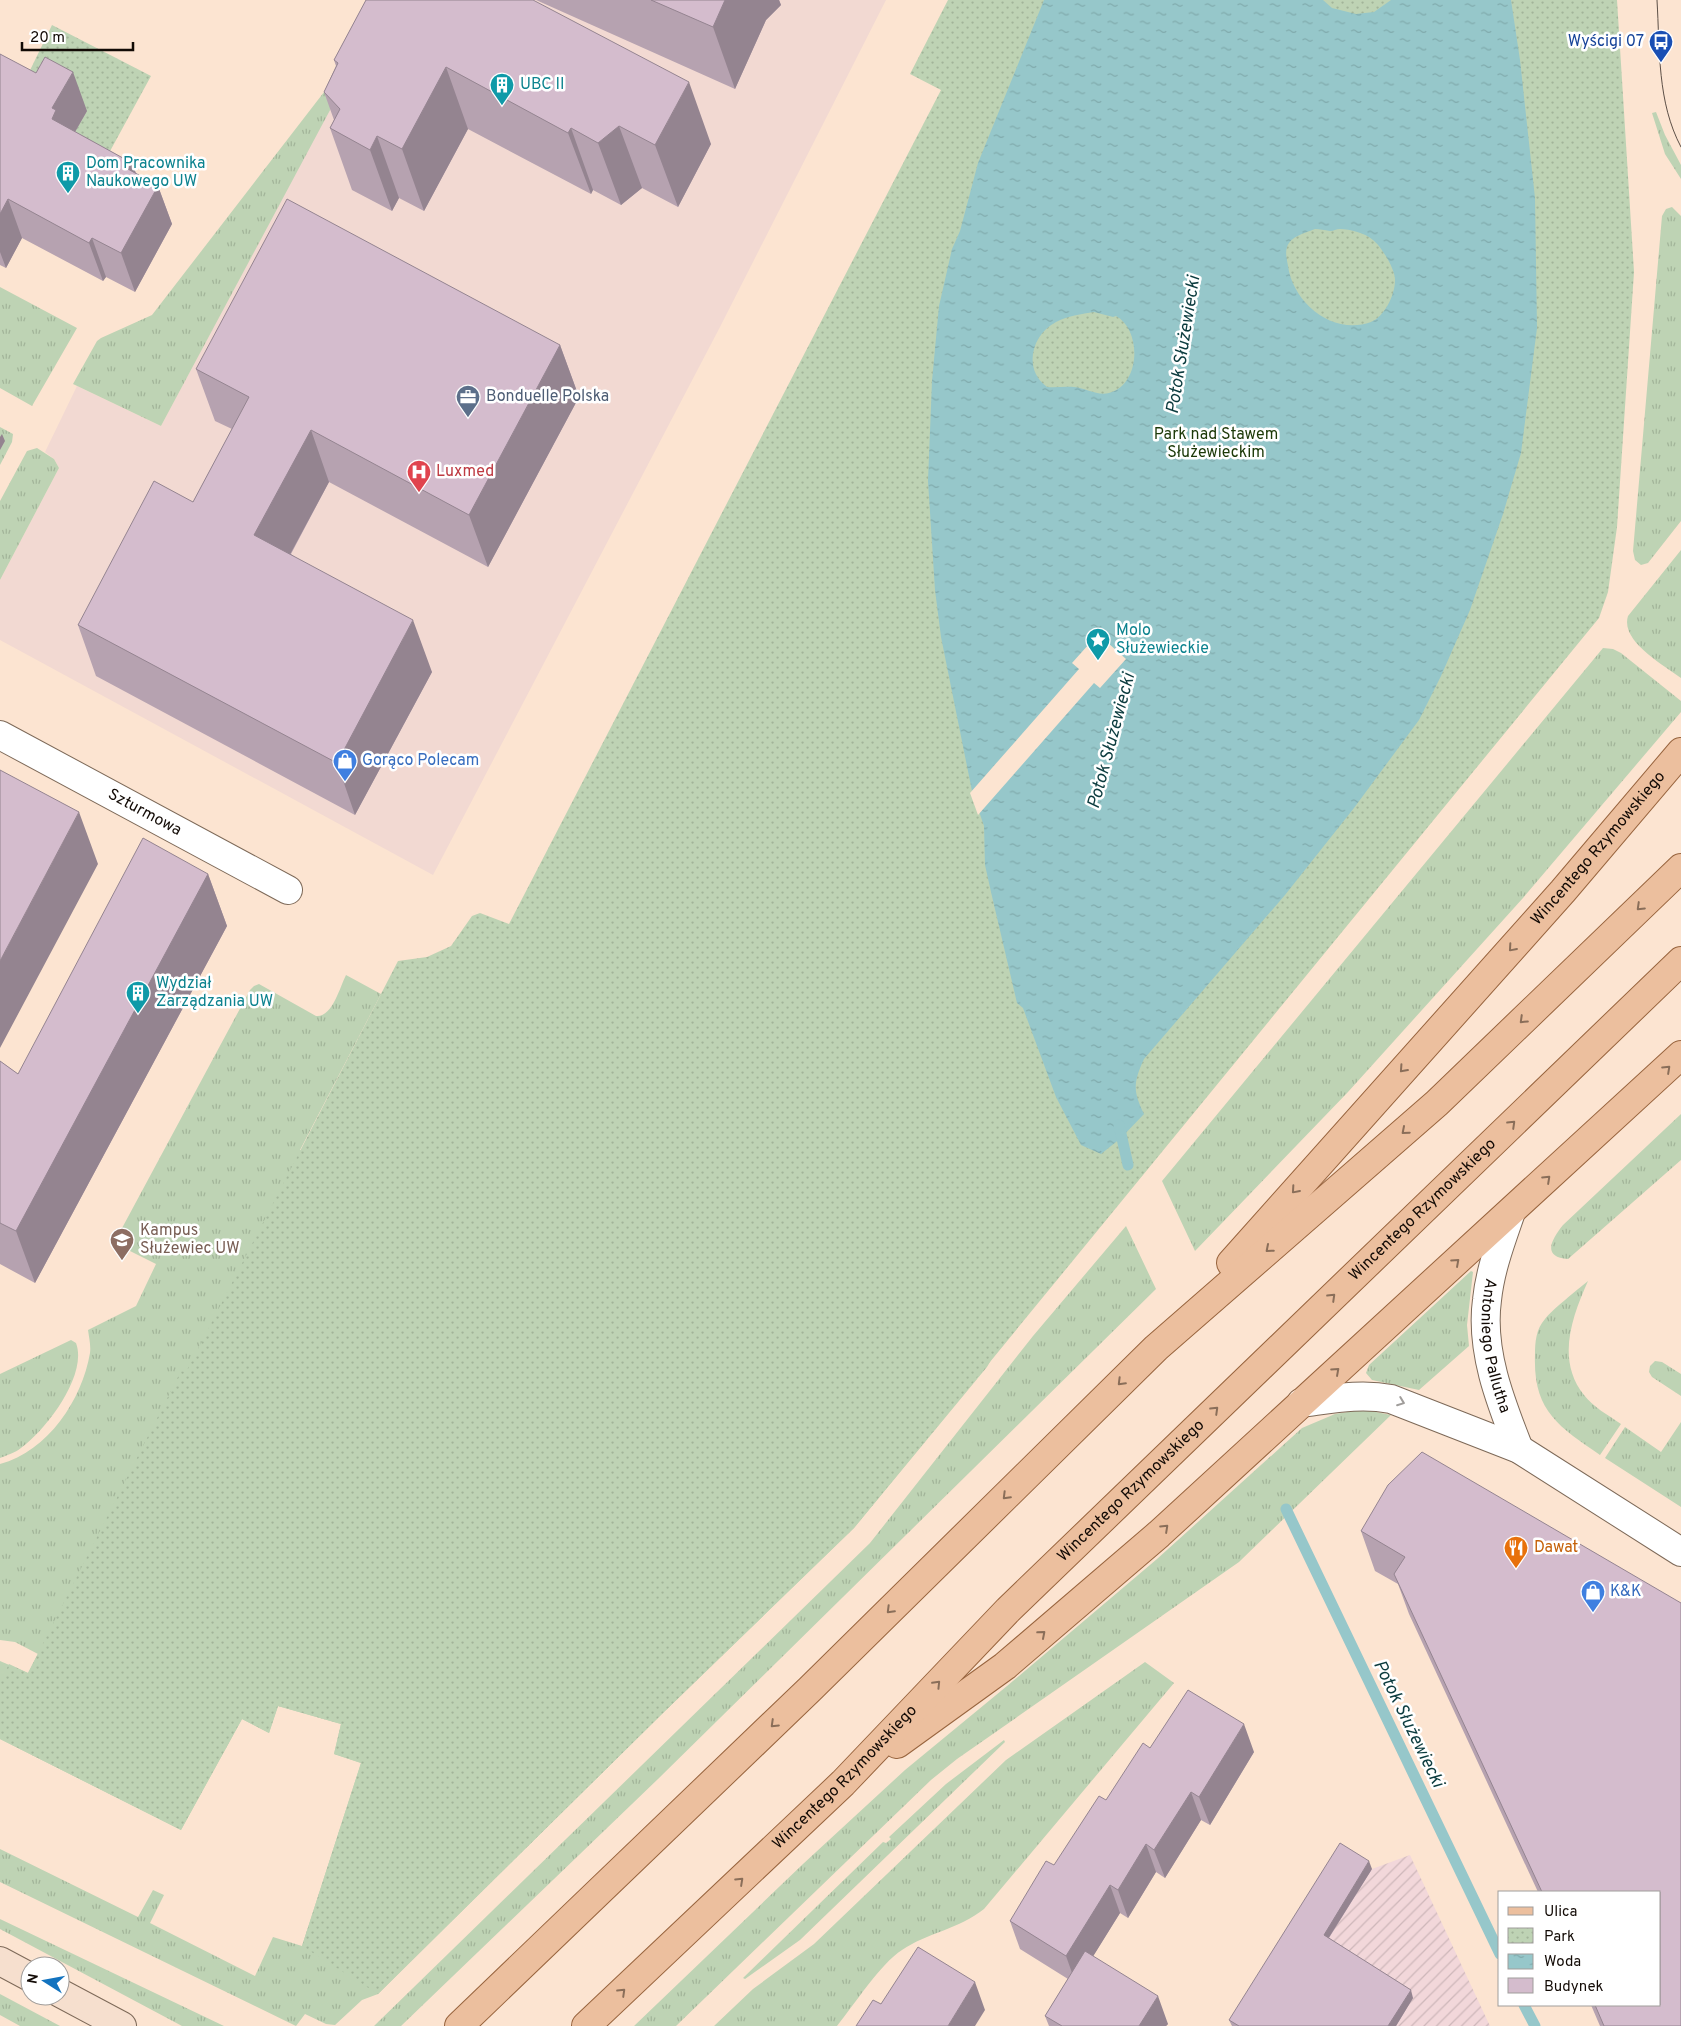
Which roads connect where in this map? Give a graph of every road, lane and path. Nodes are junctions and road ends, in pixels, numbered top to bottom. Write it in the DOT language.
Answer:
graph roads {
  1 [pos="0,735"];
  2 [pos="1681,752"];
  3 [pos="1681,868"];
  4 [pos="288,890"];
  5 [pos="1681,961"];
  6 [pos="1681,1055"];
  7 [pos="1512,1212"];
  8 [pos="1156,1348"];
  9 [pos="1301,1403"];
  10 [pos="1520,1449"];
  11 [pos="1681,1552"];
  12 [pos="843,1783"];
  13 [pos="0,1961"];
  14 [pos="20,1972"];
  15 [pos="70,1998"];
  16 [pos="122,2026"];
  17 [pos="459,2026"];
  18 [pos="586,2026"];
  1 -- 4 [label="street, Szturmowa"];
  2 -- 8 [label="main road, Wincentego Rzymowskiego, one-way"];
  3 -- 8 [label="main road, Wincentego Rzymowskiego, one-way"];
  12 -- 5 [label="main road, Wincentego Rzymowskiego, one-way"];
  7 -- 6 [label="main road, one-way"];
  9 -- 7 [label="main road, one-way"];
  7 -- 10 [label="street, Antoniego Pallutha"];
  8 -- 17 [label="main road, Wincentego Rzymowskiego, one-way"];
  9 -- 10 [label="street, Antoniego Pallutha, one-way"];
  12 -- 9 [label="main road, one-way"];
  10 -- 11 [label="street, Antoniego Pallutha"];
  18 -- 12 [label="main road, Wincentego Rzymowskiego, one-way"];
  13 -- 14 [label="street"];
  15 -- 16 [label="street"];
}
